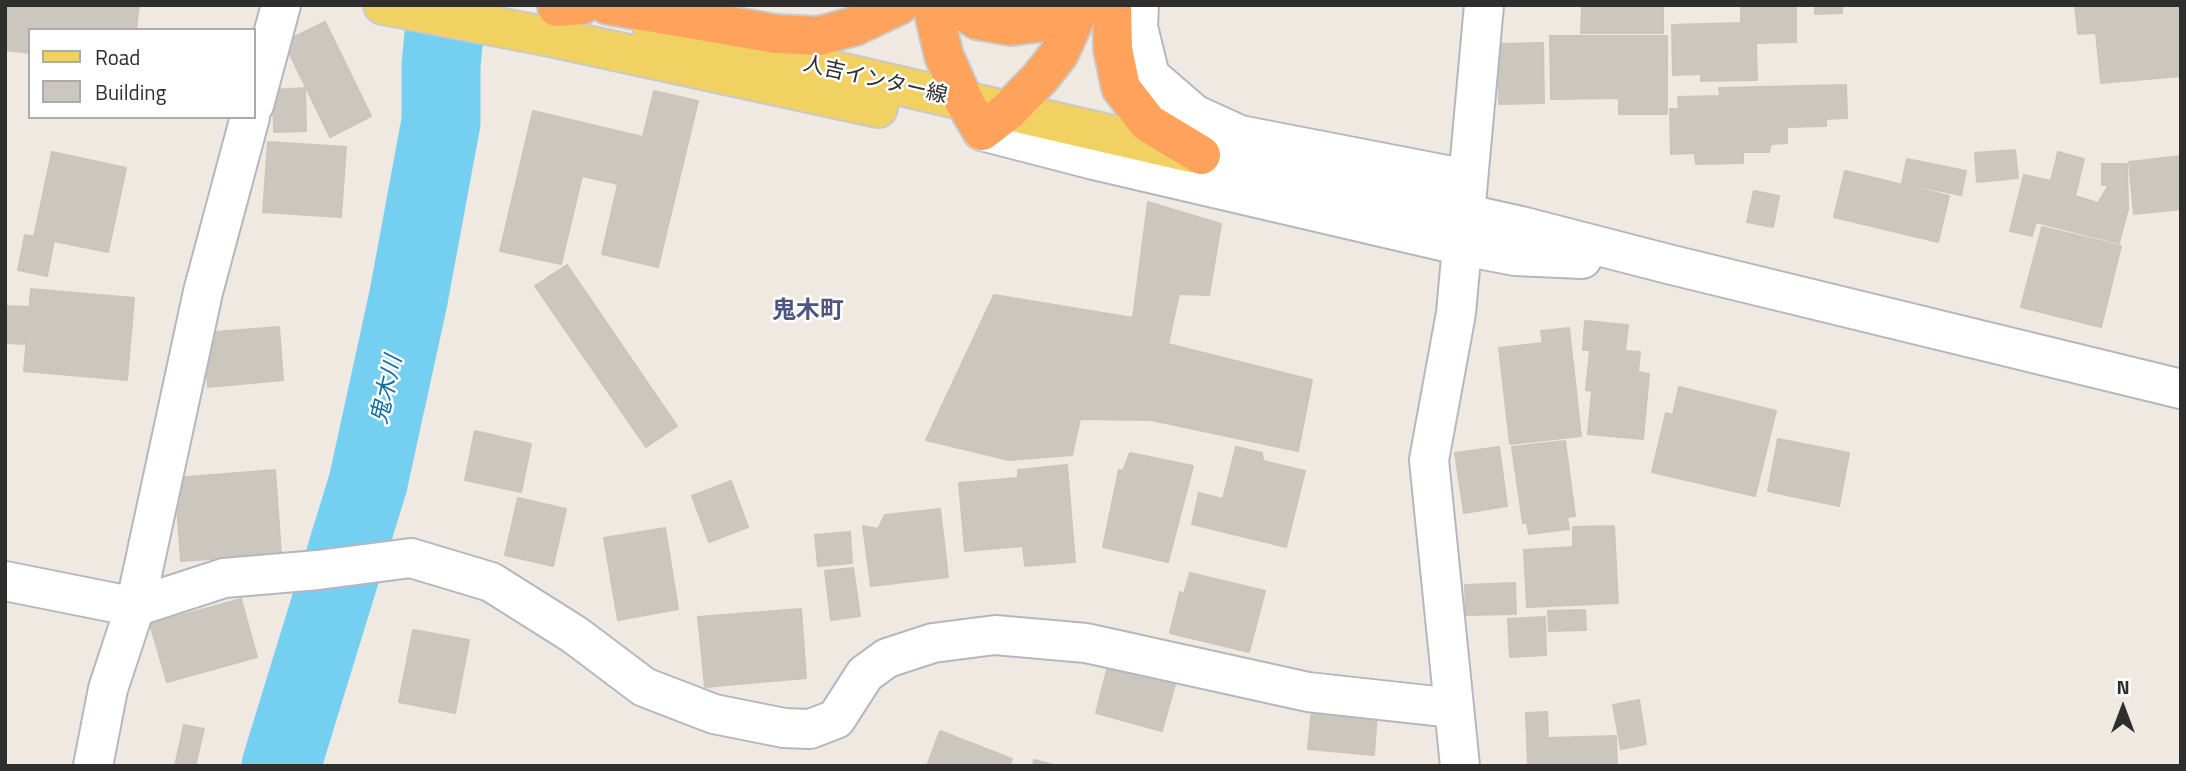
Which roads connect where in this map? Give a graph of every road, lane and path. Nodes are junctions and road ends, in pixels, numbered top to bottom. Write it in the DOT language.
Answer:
graph roads {
  1 [pos="281,5"];
  2 [pos="608,5"];
  3 [pos="900,5"];
  4 [pos="932,5"];
  5 [pos="955,5"];
  6 [pos="1139,5"];
  7 [pos="1484,5"];
  8 [pos="1091,7"];
  9 [pos="397,8"];
  10 [pos="559,12"];
  11 [pos="256,98"];
  12 [pos="985,115"];
  13 [pos="249,119"];
  14 [pos="1202,155"];
  15 [pos="1465,213"];
  16 [pos="2181,388"];
  17 [pos="5,581"];
  18 [pos="135,607"];
  19 [pos="1454,708"];
  20 [pos="93,766"];
  21 [pos="1460,766"];
  1 -- 11 [label="street"];
  2 -- 3 [label="highway"];
  4 -- 12 [label="highway"];
  5 -- 8 [label="highway"];
  6 -- 15 [label="street"];
  7 -- 15 [label="street"];
  8 -- 12 [label="highway"];
  8 -- 14 [label="highway"];
  9 -- 10 [label="main road, 人吉インター線"];
  10 -- 12 [label="main road, 人吉インター線"];
  12 -- 14 [label="main road, 人吉インター線"];
  12 -- 15 [label="street"];
  13 -- 18 [label="street"];
  14 -- 15 [label="street"];
  15 -- 16 [label="street"];
  15 -- 19 [label="street"];
  17 -- 18 [label="street"];
  18 -- 19 [label="street"];
  18 -- 20 [label="street"];
  19 -- 21 [label="street"];
}
